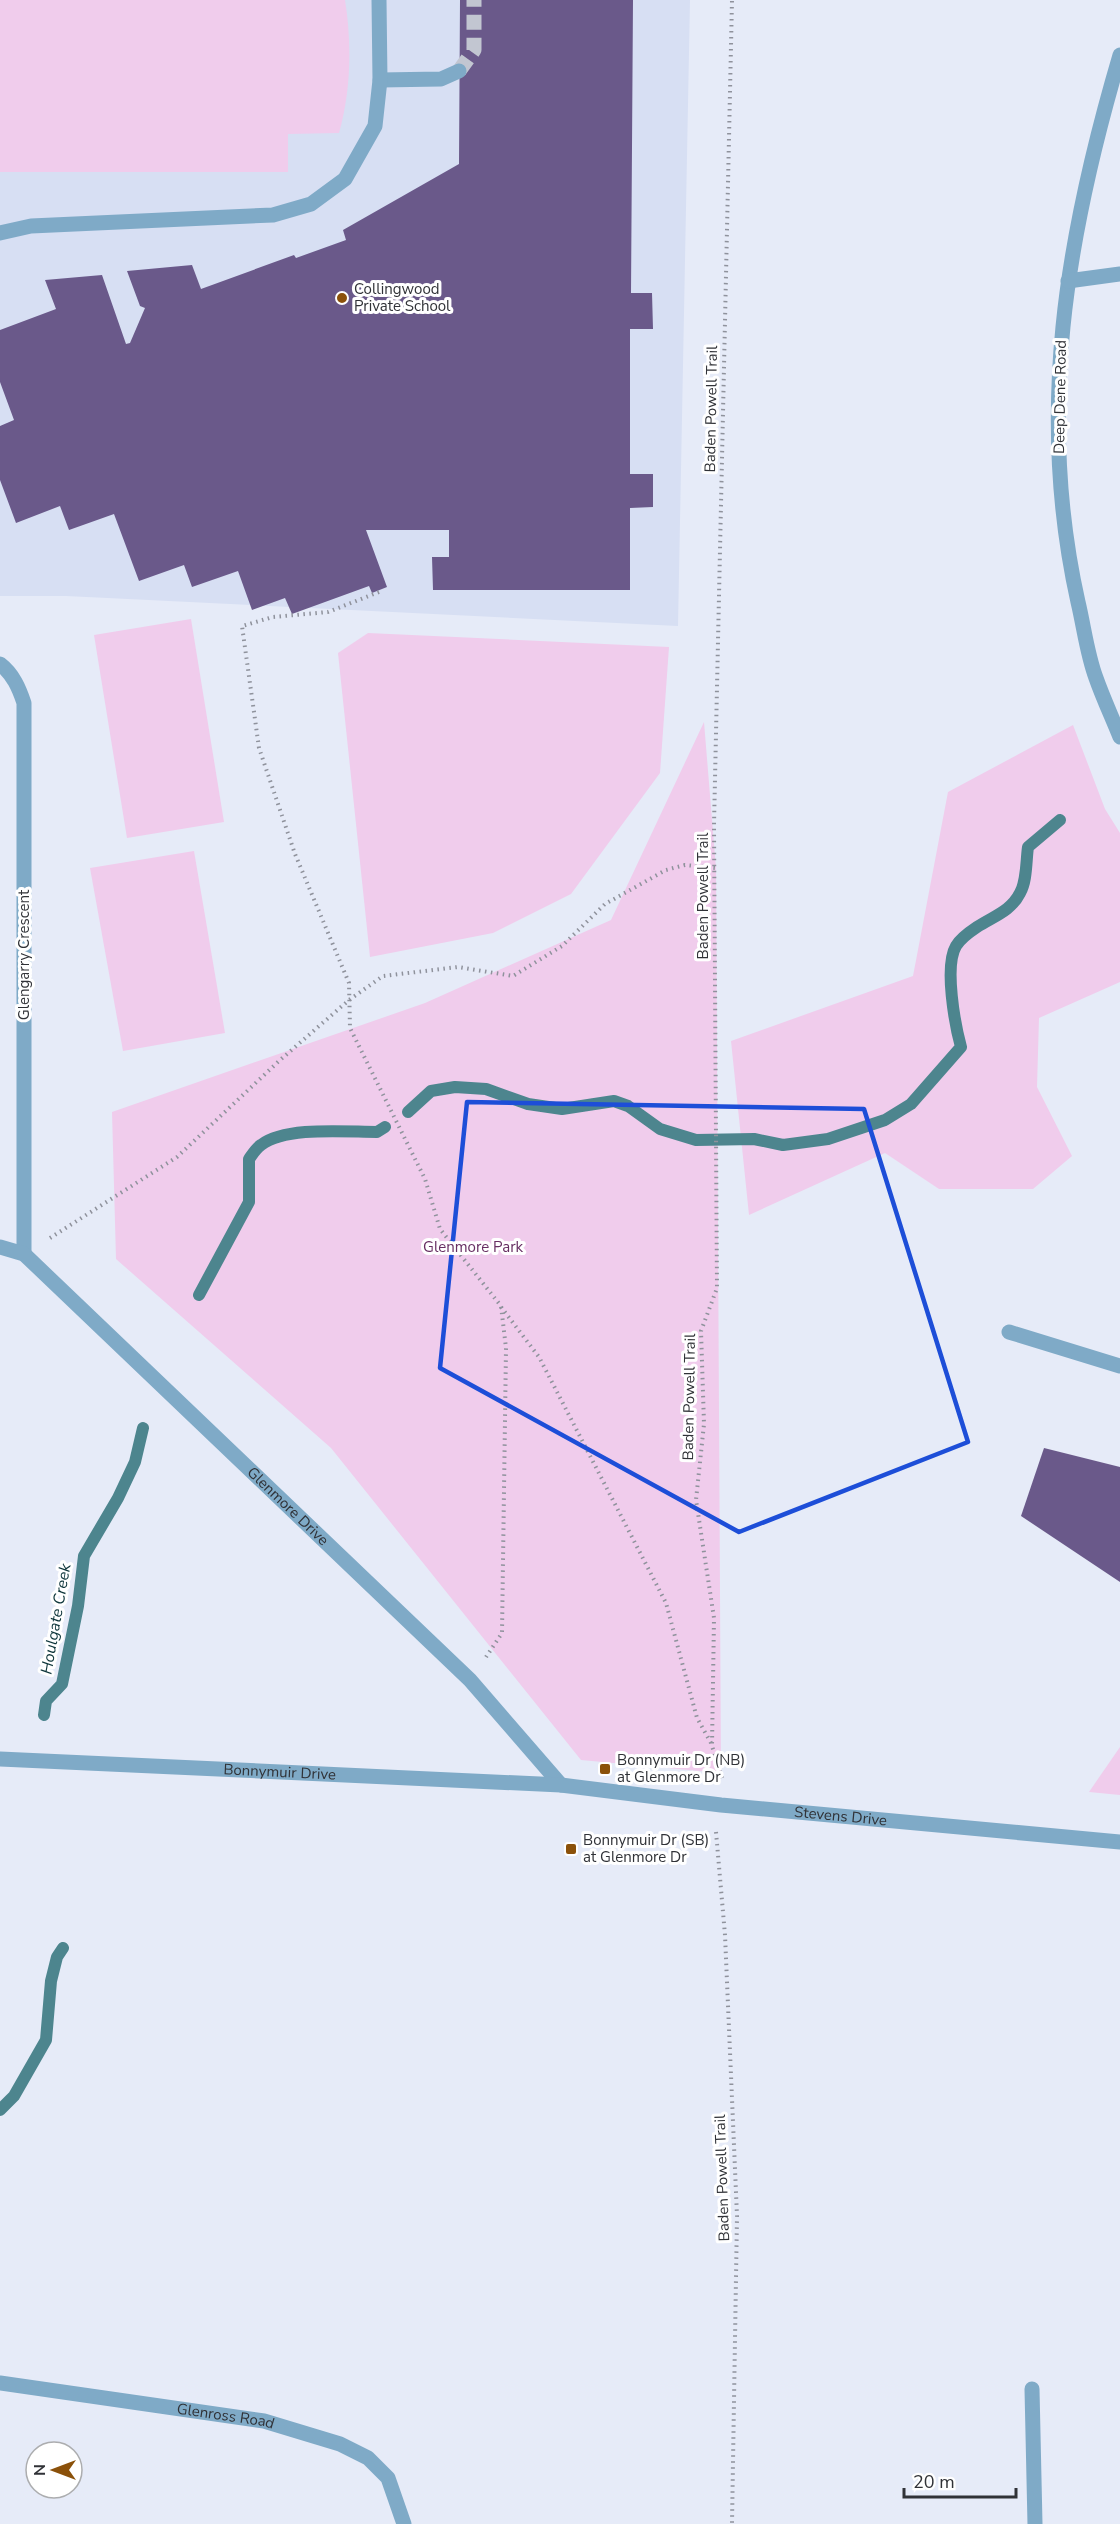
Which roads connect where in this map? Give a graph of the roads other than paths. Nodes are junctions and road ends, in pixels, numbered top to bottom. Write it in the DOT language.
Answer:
graph roads {
  1 [pos="379,0"];
  2 [pos="1120,55"];
  3 [pos="459,71"];
  4 [pos="380,80"];
  5 [pos="0,234"];
  6 [pos="1120,274"];
  7 [pos="1068,281"];
  8 [pos="0,664"];
  9 [pos="1120,737"];
  10 [pos="0,1247"];
  11 [pos="24,1254"];
  12 [pos="1009,1332"];
  13 [pos="1120,1366"];
  14 [pos="0,1759"];
  15 [pos="561,1785"];
  16 [pos="1120,1842"];
  17 [pos="0,2383"];
  18 [pos="1032,2389"];
  19 [pos="404,2524"];
  20 [pos="1035,2524"];
  1 -- 4 [label="street"];
  2 -- 7 [label="street, Deep Dene Road"];
  3 -- 4 [label="street"];
  4 -- 5 [label="street"];
  6 -- 7 [label="street"];
  7 -- 9 [label="street, Deep Dene Road"];
  8 -- 11 [label="street, Glengarry Crescent"];
  10 -- 11 [label="street, Glenmore Drive"];
  11 -- 15 [label="street, Glenmore Drive"];
  12 -- 13 [label="street"];
  14 -- 15 [label="street, Bonnymuir Drive"];
  15 -- 16 [label="street, Stevens Drive"];
  17 -- 19 [label="street, Glenross Road"];
  18 -- 20 [label="street"];
}
